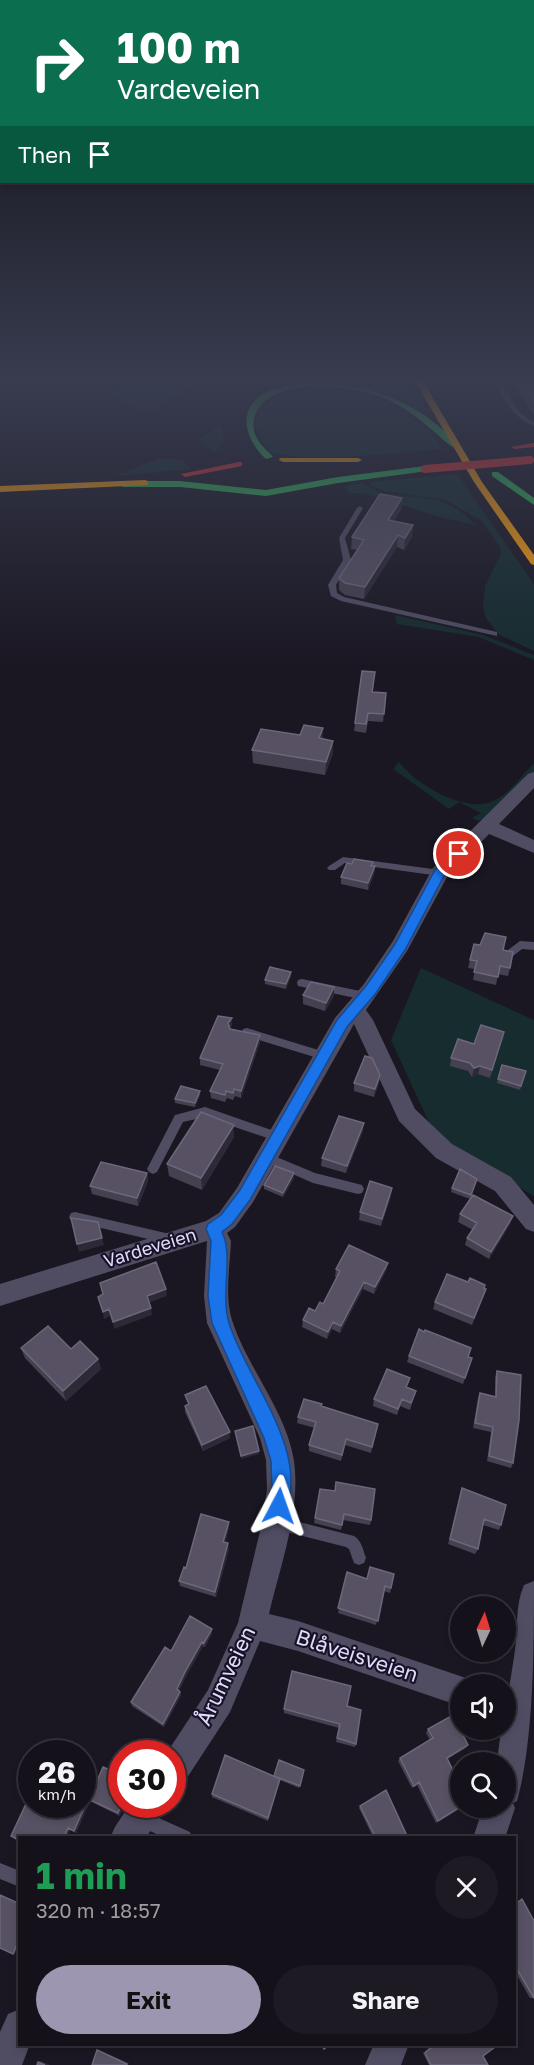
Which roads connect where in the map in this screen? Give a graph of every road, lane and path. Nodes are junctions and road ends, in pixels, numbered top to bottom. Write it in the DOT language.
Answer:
graph roads {
  1 [pos="190,472"];
  2 [pos="235,472"];
  3 [pos="295,472"];
  4 [pos="371,472"];
  5 [pos="398,472"];
  6 [pos="467,472"];
  7 [pos="495,474"];
  8 [pos="286,482"];
  9 [pos="245,483"];
  10 [pos="123,484"];
  11 [pos="0,487"];
  12 [pos="534,502"];
  13 [pos="360,508"];
  14 [pos="520,510"];
  15 [pos="534,562"];
  16 [pos="494,634"];
  17 [pos="534,778"];
  18 [pos="486,826"];
  19 [pos="534,847"];
  20 [pos="332,868"];
  21 [pos="440,873"];
  22 [pos="534,946"];
  23 [pos="509,953"];
  24 [pos="302,983"];
  25 [pos="359,1003"];
  26 [pos="235,1031"];
  27 [pos="324,1056"];
  28 [pos="279,1137"];
  29 [pos="267,1158"];
  30 [pos="153,1168"];
  31 [pos="358,1189"];
  32 [pos="75,1217"];
  33 [pos="534,1222"];
  34 [pos="213,1229"];
  35 [pos="176,1241"];
  36 [pos="0,1295"];
  37 [pos="276,1523"];
  38 [pos="359,1558"];
  39 [pos="534,1595"];
  40 [pos="252,1624"];
  41 [pos="450,1688"];
  42 [pos="519,1712"];
  43 [pos="186,1752"];
  44 [pos="514,1752"];
  45 [pos="496,1818"];
  46 [pos="139,1820"];
  47 [pos="179,1836"];
  48 [pos="490,1836"];
  49 [pos="0,1871"];
  50 [pos="18,1878"];
  51 [pos="18,2031"];
  52 [pos="3,2065"];
  1 -- 11 [label="highway"];
  2 -- 9 [label="highway"];
  3 -- 8 [label="highway"];
  4 -- 8 [label="highway"];
  5 -- 10 [label="highway"];
  6 -- 15 [label="highway"];
  7 -- 12 [label="highway"];
  7 -- 14 [label="highway"];
  8 -- 9 [label="highway"];
  9 -- 10 [label="highway"];
  10 -- 11 [label="highway"];
  13 -- 16 [label="lane"];
  17 -- 18 [label="street, Vardeveien"];
  18 -- 19 [label="street"];
  18 -- 21 [label="street, Vardeveien"];
  20 -- 21 [label="lane"];
  21 -- 25 [label="street, Vardeveien"];
  22 -- 23 [label="lane"];
  24 -- 25 [label="lane"];
  25 -- 27 [label="street, Vardeveien"];
  25 -- 33 [label="street"];
  26 -- 27 [label="lane"];
  27 -- 28 [label="street, Vardeveien"];
  28 -- 29 [label="street, Vardeveien"];
  28 -- 30 [label="lane"];
  29 -- 31 [label="lane"];
  29 -- 34 [label="street, Vardeveien"];
  32 -- 35 [label="lane"];
  34 -- 35 [label="street, Vardeveien"];
  34 -- 37 [label="street, Årumveien"];
  35 -- 36 [label="street, Vardeveien"];
  37 -- 38 [label="lane"];
  37 -- 40 [label="street, Årumveien"];
  39 -- 42 [label="street"];
  40 -- 41 [label="street, Blåveisveien"];
  40 -- 43 [label="street, Årumveien"];
  42 -- 44 [label="street"];
  45 -- 48 [label="street"];
  46 -- 47 [label="lane"];
  49 -- 50 [label="lane"];
  51 -- 52 [label="street"];
}
